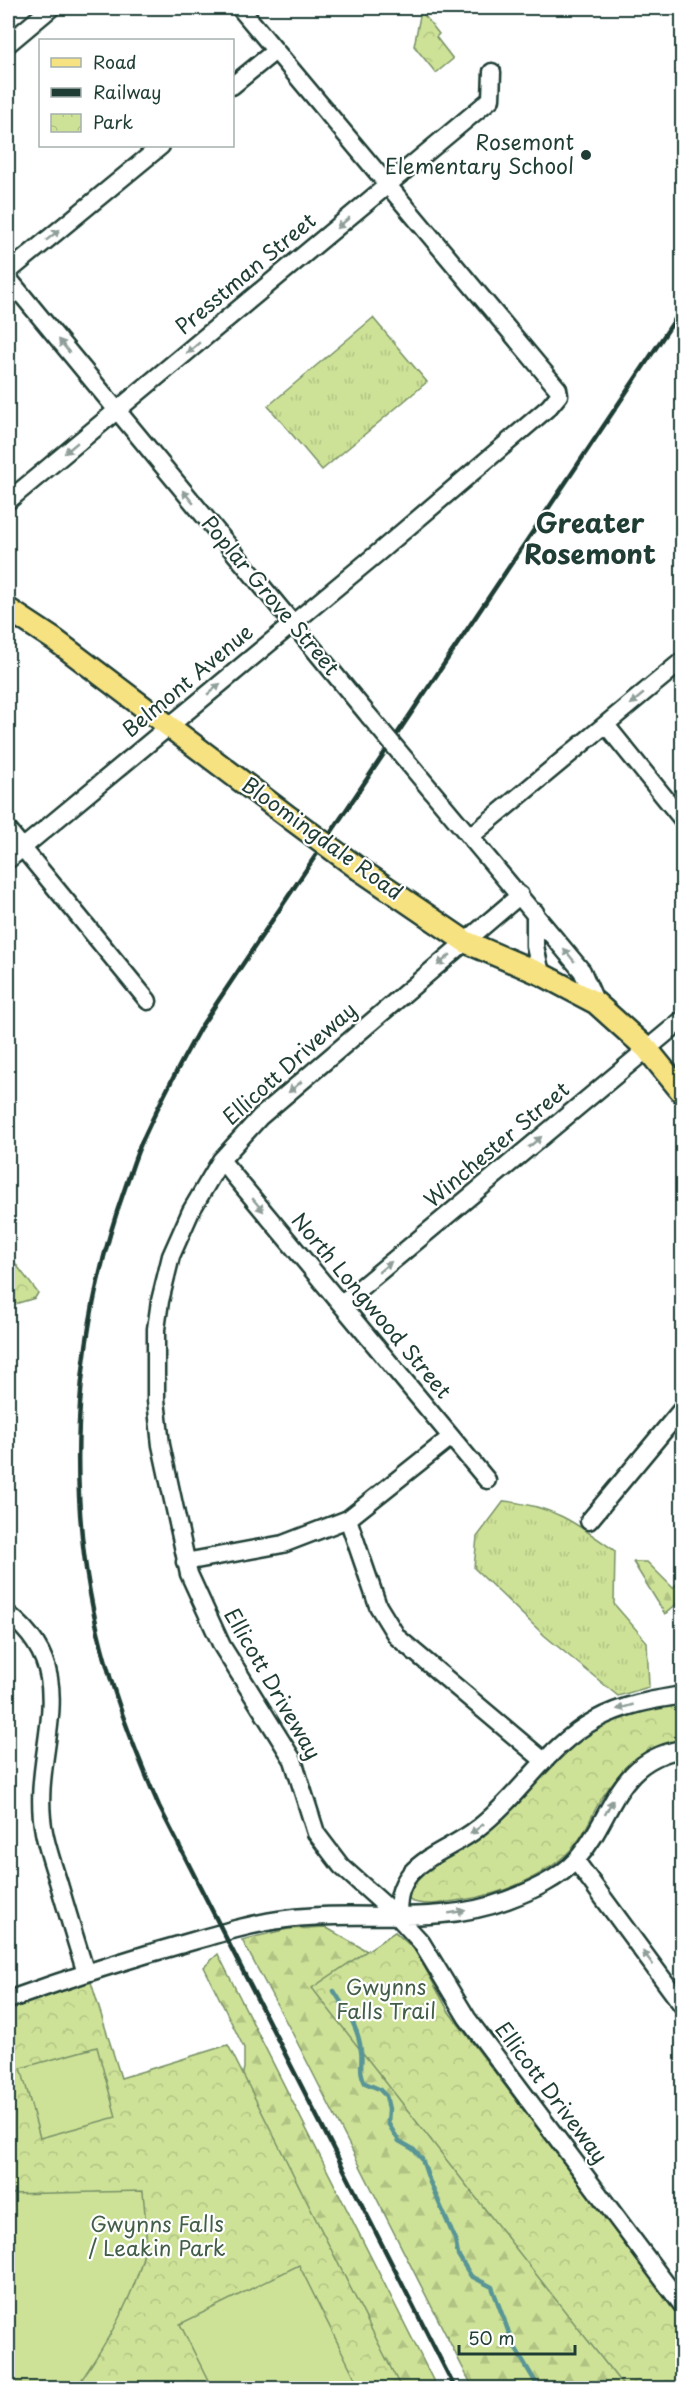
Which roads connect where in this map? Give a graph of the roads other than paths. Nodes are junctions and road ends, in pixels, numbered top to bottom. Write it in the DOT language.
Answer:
graph roads {
  1 [pos="51,8"];
  2 [pos="240,8"];
  3 [pos="8,44"];
  4 [pos="275,51"];
  5 [pos="492,72"];
  6 [pos="234,84"];
  7 [pos="160,147"];
  8 [pos="388,186"];
  9 [pos="8,272"];
  10 [pos="8,278"];
  11 [pos="117,411"];
  12 [pos="8,501"];
  13 [pos="8,609"];
  14 [pos="293,622"];
  15 [pos="682,661"];
  16 [pos="606,725"];
  17 [pos="170,726"];
  18 [pos="682,819"];
  19 [pos="8,830"];
  20 [pos="471,836"];
  21 [pos="22,848"];
  22 [pos="8,860"];
  23 [pos="520,895"];
  24 [pos="535,912"];
  25 [pos="466,942"];
  26 [pos="541,974"];
  27 [pos="148,1001"];
  28 [pos="596,1003"];
  29 [pos="682,1020"];
  30 [pos="647,1049"];
  31 [pos="682,1092"];
  32 [pos="221,1160"];
  33 [pos="340,1304"];
  34 [pos="682,1409"];
  35 [pos="451,1437"];
  36 [pos="487,1480"];
  37 [pos="348,1519"];
  38 [pos="589,1521"];
  39 [pos="185,1562"];
  40 [pos="8,1614"];
  41 [pos="682,1695"];
  42 [pos="682,1749"];
  43 [pos="544,1761"];
  44 [pos="576,1861"];
  45 [pos="398,1917"];
  46 [pos="86,1973"];
  47 [pos="8,2000"];
  48 [pos="682,2005"];
  49 [pos="682,2305"];
  1 -- 3 [label="street"];
  2 -- 4 [label="street"];
  4 -- 6 [label="street"];
  4 -- 8 [label="street"];
  5 -- 8 [label="street, Presstman Street"];
  9 -- 7 [label="street, one-way"];
  8 -- 11 [label="street, Presstman Street, one-way"];
  8 -- 14 [label="street, Belmont Avenue"];
  11 -- 10 [label="street, Poplar Grove Street, one-way"];
  11 -- 12 [label="street, Presstman Street, one-way"];
  14 -- 11 [label="street, Poplar Grove Street, one-way"];
  13 -- 17 [label="main road, Bloomingdale Road"];
  17 -- 14 [label="street, Belmont Avenue, one-way"];
  14 -- 20 [label="street, Poplar Grove Street, bridge"];
  15 -- 16 [label="street, one-way"];
  16 -- 18 [label="street"];
  16 -- 20 [label="street"];
  17 -- 21 [label="street, Belmont Avenue"];
  17 -- 25 [label="main road, Bloomingdale Road, bridge"];
  19 -- 21 [label="street"];
  20 -- 23 [label="street, Poplar Grove Street"];
  21 -- 22 [label="street, Belmont Avenue"];
  21 -- 27 [label="street"];
  23 -- 24 [label="street, Poplar Grove Street"];
  23 -- 25 [label="street, Ellicott Driveway"];
  24 -- 26 [label="street"];
  28 -- 24 [label="street, Poplar Grove Street, one-way"];
  25 -- 26 [label="main road, Bloomingdale Road"];
  25 -- 32 [label="street, Ellicott Driveway, one-way"];
  26 -- 28 [label="main road, Bloomingdale Road"];
  28 -- 30 [label="main road, Bloomingdale Road"];
  29 -- 30 [label="street, Winchester Street"];
  30 -- 31 [label="main road"];
  33 -- 30 [label="street, Winchester Street, one-way"];
  32 -- 33 [label="street, North Longwood Street, one-way"];
  32 -- 39 [label="street, Ellicott Driveway"];
  33 -- 35 [label="street, North Longwood Street"];
  34 -- 38 [label="street"];
  35 -- 36 [label="street, North Longwood Street"];
  35 -- 37 [label="street"];
  37 -- 39 [label="street"];
  37 -- 43 [label="street"];
  39 -- 45 [label="street, Ellicott Driveway"];
  40 -- 46 [label="street"];
  41 -- 43 [label="street, one-way"];
  44 -- 42 [label="street, one-way"];
  43 -- 45 [label="street, one-way"];
  45 -- 44 [label="street, one-way"];
  48 -- 44 [label="street, one-way"];
  45 -- 46 [label="street"];
  45 -- 49 [label="street, Ellicott Driveway"];
  46 -- 47 [label="street"];
}
